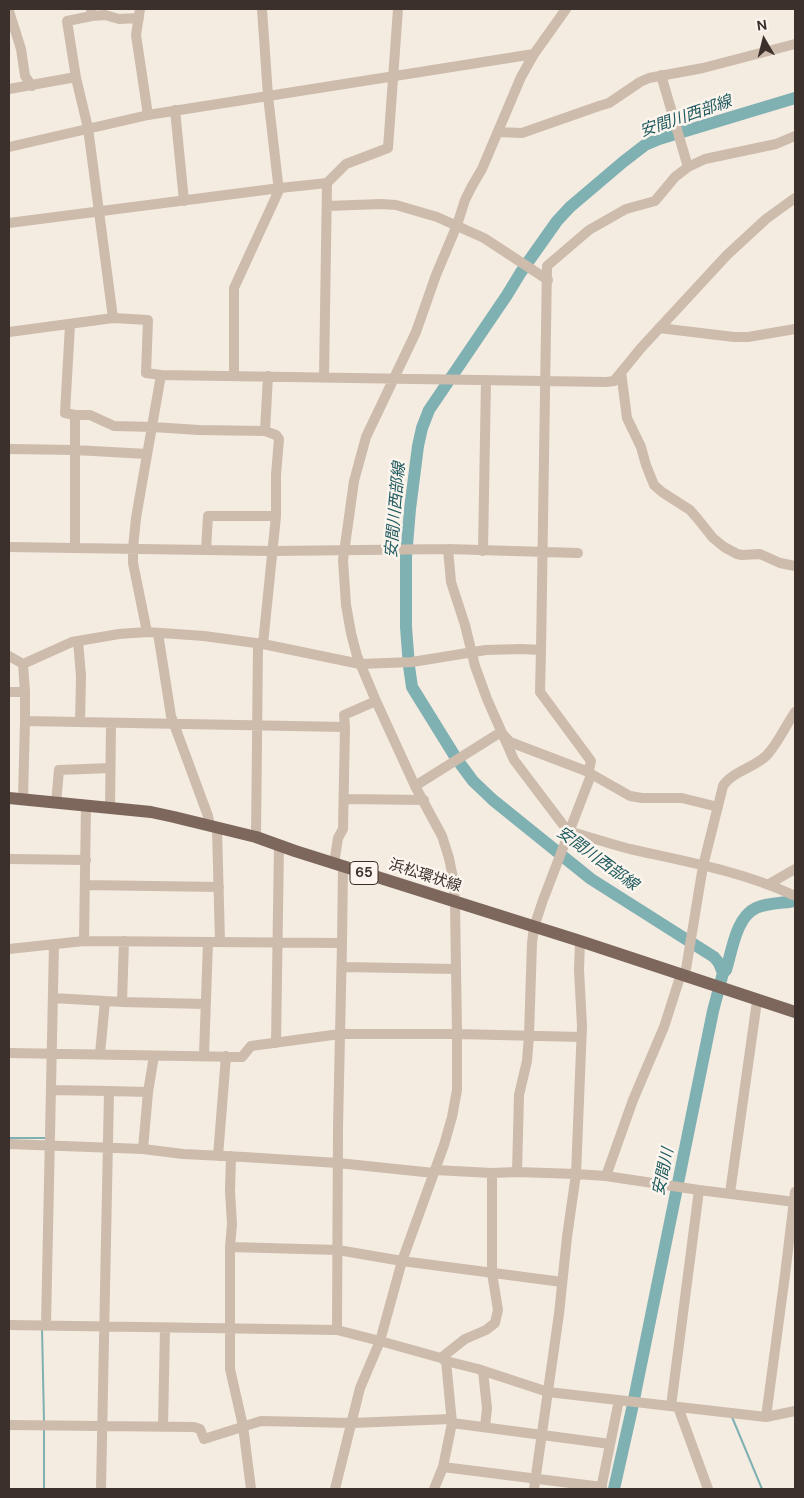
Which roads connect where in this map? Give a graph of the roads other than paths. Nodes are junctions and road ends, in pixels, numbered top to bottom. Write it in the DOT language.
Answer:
graph roads {
  1 [pos="262,9"];
  2 [pos="398,9"];
  3 [pos="566,9"];
  4 [pos="9,12"];
  5 [pos="92,12"];
  6 [pos="139,14"];
  7 [pos="795,44"];
  8 [pos="534,54"];
  9 [pos="661,75"];
  10 [pos="394,76"];
  11 [pos="76,77"];
  12 [pos="32,86"];
  13 [pos="9,90"];
  14 [pos="268,96"];
  15 [pos="175,110"];
  16 [pos="148,115"];
  17 [pos="88,128"];
  18 [pos="498,132"];
  19 [pos="795,136"];
  20 [pos="9,147"];
  21 [pos="688,167"];
  22 [pos="328,184"];
  23 [pos="280,188"];
  24 [pos="795,198"];
  25 [pos="184,201"];
  26 [pos="327,206"];
  27 [pos="98,212"];
  28 [pos="9,223"];
  29 [pos="457,225"];
  30 [pos="548,280"];
  31 [pos="112,318"];
  32 [pos="70,325"];
  33 [pos="659,328"];
  34 [pos="795,329"];
  35 [pos="9,332"];
  36 [pos="621,372"];
  37 [pos="161,375"];
  38 [pos="234,375"];
  39 [pos="268,376"];
  40 [pos="324,377"];
  41 [pos="393,379"];
  42 [pos="486,380"];
  43 [pos="546,381"];
  44 [pos="75,414"];
  45 [pos="153,427"];
  46 [pos="265,430"];
  47 [pos="9,449"];
  48 [pos="75,450"];
  49 [pos="147,454"];
  50 [pos="276,516"];
  51 [pos="9,547"];
  52 [pos="75,548"];
  53 [pos="133,548"];
  54 [pos="448,549"];
  55 [pos="206,550"];
  56 [pos="272,550"];
  57 [pos="344,550"];
  58 [pos="483,550"];
  59 [pos="542,552"];
  60 [pos="578,553"];
  61 [pos="795,566"];
  62 [pos="147,632"];
  63 [pos="158,633"];
  64 [pos="78,641"];
  65 [pos="261,644"];
  66 [pos="541,650"];
  67 [pos="472,653"];
  68 [pos="9,656"];
  69 [pos="23,664"];
  70 [pos="360,664"];
  71 [pos="9,692"];
  72 [pos="25,692"];
  73 [pos="376,701"];
  74 [pos="795,712"];
  75 [pos="25,721"];
  76 [pos="80,722"];
  77 [pos="111,723"];
  78 [pos="174,724"];
  79 [pos="258,725"];
  80 [pos="792,726"];
  81 [pos="345,727"];
  82 [pos="501,732"];
  83 [pos="110,768"];
  84 [pos="591,774"];
  85 [pos="415,786"];
  86 [pos="9,798"];
  87 [pos="344,799"];
  88 [pos="23,800"];
  89 [pos="424,800"];
  90 [pos="56,803"];
  91 [pos="86,806"];
  92 [pos="718,807"];
  93 [pos="110,808"];
  94 [pos="214,826"];
  95 [pos="570,832"];
  96 [pos="256,837"];
  97 [pos="279,845"];
  98 [pos="9,859"];
  99 [pos="86,860"];
  100 [pos="339,865"];
  101 [pos="703,866"];
  102 [pos="795,869"];
  103 [pos="769,884"];
  104 [pos="85,885"];
  105 [pos="219,887"];
  106 [pos="795,894"];
  107 [pos="455,902"];
  108 [pos="534,927"];
  109 [pos="84,941"];
  110 [pos="124,941"];
  111 [pos="580,941"];
  112 [pos="208,942"];
  113 [pos="220,942"];
  114 [pos="278,943"];
  115 [pos="342,943"];
  116 [pos="54,944"];
  117 [pos="9,949"];
  118 [pos="342,967"];
  119 [pos="456,969"];
  120 [pos="683,975"];
  121 [pos="54,998"];
  122 [pos="758,1000"];
  123 [pos="104,1001"];
  124 [pos="122,1002"];
  125 [pos="205,1004"];
  126 [pos="795,1012"];
  127 [pos="340,1034"];
  128 [pos="457,1034"];
  129 [pos="529,1036"];
  130 [pos="581,1037"];
  131 [pos="276,1043"];
  132 [pos="9,1053"];
  133 [pos="52,1054"];
  134 [pos="100,1054"];
  135 [pos="204,1055"];
  136 [pos="154,1056"];
  137 [pos="226,1056"];
  138 [pos="52,1090"];
  139 [pos="109,1091"];
  140 [pos="148,1092"];
  141 [pos="9,1144"];
  142 [pos="50,1145"];
  143 [pos="108,1148"];
  144 [pos="143,1149"];
  145 [pos="218,1156"];
  146 [pos="231,1156"];
  147 [pos="338,1163"];
  148 [pos="434,1171"];
  149 [pos="517,1172"];
  150 [pos="492,1173"];
  151 [pos="576,1174"];
  152 [pos="606,1176"];
  153 [pos="699,1190"];
  154 [pos="730,1194"];
  155 [pos="795,1199"];
  156 [pos="230,1247"];
  157 [pos="338,1250"];
  158 [pos="402,1261"];
  159 [pos="492,1273"];
  160 [pos="562,1282"];
  161 [pos="9,1325"];
  162 [pos="46,1325"];
  163 [pos="105,1326"];
  164 [pos="165,1328"];
  165 [pos="230,1328"];
  166 [pos="337,1330"];
  167 [pos="380,1341"];
  168 [pos="444,1360"];
  169 [pos="483,1371"];
  170 [pos="548,1392"];
  171 [pos="628,1402"];
  172 [pos="674,1407"];
  173 [pos="795,1411"];
  174 [pos="766,1417"];
  175 [pos="451,1421"];
  176 [pos="352,1423"];
  177 [pos="9,1425"];
  178 [pos="102,1426"];
  179 [pos="243,1426"];
  180 [pos="164,1427"];
  181 [pos="485,1427"];
  182 [pos="542,1435"];
  183 [pos="610,1444"];
  184 [pos="443,1467"];
  185 [pos="535,1484"];
  186 [pos="601,1488"];
  187 [pos="101,1489"];
  188 [pos="251,1489"];
  189 [pos="335,1489"];
  190 [pos="434,1489"];
  191 [pos="708,1489"];
  1 -- 14 [label="street"];
  2 -- 10 [label="street"];
  3 -- 8 [label="street"];
  4 -- 12 [label="street"];
  5 -- 6 [label="street"];
  5 -- 11 [label="street"];
  6 -- 16 [label="street"];
  7 -- 9 [label="street"];
  8 -- 10 [label="street"];
  8 -- 18 [label="street"];
  9 -- 18 [label="street"];
  9 -- 21 [label="street"];
  10 -- 14 [label="street"];
  10 -- 22 [label="street"];
  11 -- 12 [label="street"];
  11 -- 17 [label="street"];
  12 -- 13 [label="street"];
  14 -- 15 [label="street"];
  14 -- 23 [label="street"];
  15 -- 16 [label="street"];
  15 -- 25 [label="street"];
  16 -- 17 [label="street"];
  17 -- 20 [label="street"];
  17 -- 27 [label="street"];
  18 -- 29 [label="street"];
  19 -- 21 [label="street"];
  21 -- 30 [label="street"];
  22 -- 23 [label="street"];
  22 -- 26 [label="street"];
  23 -- 25 [label="street"];
  23 -- 38 [label="street"];
  24 -- 33 [label="street"];
  25 -- 27 [label="street"];
  26 -- 29 [label="street"];
  26 -- 40 [label="street"];
  27 -- 28 [label="street"];
  27 -- 31 [label="street"];
  29 -- 30 [label="street"];
  29 -- 41 [label="street"];
  30 -- 43 [label="street"];
  31 -- 32 [label="street"];
  31 -- 37 [label="street"];
  32 -- 35 [label="street"];
  32 -- 44 [label="street"];
  33 -- 34 [label="street"];
  33 -- 36 [label="street"];
  36 -- 43 [label="street"];
  36 -- 61 [label="street"];
  37 -- 38 [label="street"];
  37 -- 45 [label="street"];
  38 -- 39 [label="street"];
  39 -- 40 [label="street"];
  39 -- 46 [label="street"];
  40 -- 41 [label="street"];
  41 -- 42 [label="street"];
  41 -- 57 [label="street"];
  42 -- 43 [label="street"];
  42 -- 58 [label="street"];
  43 -- 59 [label="street"];
  44 -- 45 [label="street"];
  44 -- 48 [label="street"];
  45 -- 46 [label="street"];
  45 -- 49 [label="street"];
  46 -- 50 [label="street"];
  47 -- 48 [label="street"];
  48 -- 49 [label="street"];
  48 -- 52 [label="street"];
  49 -- 53 [label="street"];
  50 -- 55 [label="street"];
  50 -- 56 [label="street"];
  51 -- 52 [label="street"];
  52 -- 53 [label="street"];
  53 -- 55 [label="street"];
  53 -- 62 [label="street"];
  54 -- 57 [label="street"];
  54 -- 58 [label="street"];
  54 -- 67 [label="street"];
  55 -- 56 [label="street"];
  56 -- 57 [label="street"];
  56 -- 65 [label="street"];
  57 -- 70 [label="street"];
  58 -- 59 [label="street"];
  59 -- 60 [label="street"];
  59 -- 66 [label="street"];
  62 -- 63 [label="street"];
  62 -- 64 [label="street"];
  63 -- 65 [label="street"];
  63 -- 78 [label="street"];
  64 -- 69 [label="street"];
  64 -- 76 [label="street"];
  65 -- 70 [label="street"];
  65 -- 79 [label="street"];
  66 -- 67 [label="street"];
  66 -- 84 [label="street"];
  67 -- 70 [label="street"];
  67 -- 82 [label="street"];
  68 -- 69 [label="street"];
  69 -- 72 [label="street"];
  70 -- 73 [label="street"];
  71 -- 72 [label="street"];
  72 -- 75 [label="street"];
  73 -- 81 [label="street"];
  73 -- 85 [label="street"];
  74 -- 80 [label="street"];
  75 -- 76 [label="street"];
  75 -- 88 [label="street"];
  76 -- 77 [label="street"];
  77 -- 78 [label="street"];
  77 -- 83 [label="street"];
  78 -- 79 [label="street"];
  78 -- 94 [label="street"];
  79 -- 81 [label="street"];
  79 -- 96 [label="street"];
  80 -- 92 [label="street"];
  81 -- 87 [label="street"];
  82 -- 84 [label="street"];
  82 -- 85 [label="street"];
  82 -- 95 [label="street"];
  83 -- 90 [label="street"];
  83 -- 93 [label="street"];
  84 -- 92 [label="street"];
  84 -- 95 [label="street"];
  85 -- 89 [label="street"];
  86 -- 88 [label="main road, 浜松環状線 / 65"];
  87 -- 89 [label="street"];
  87 -- 100 [label="street"];
  88 -- 90 [label="main road, 浜松環状線 / 65"];
  89 -- 107 [label="street"];
  90 -- 91 [label="main road, 浜松環状線 / 65"];
  91 -- 93 [label="main road, 浜松環状線 / 65"];
  91 -- 99 [label="street"];
  92 -- 101 [label="street"];
  93 -- 94 [label="main road, 浜松環状線 / 65"];
  94 -- 96 [label="main road, 浜松環状線 / 65"];
  94 -- 105 [label="street"];
  95 -- 101 [label="street"];
  95 -- 108 [label="street"];
  96 -- 97 [label="main road, 浜松環状線 / 65"];
  97 -- 100 [label="main road, 浜松環状線 / 65"];
  97 -- 114 [label="street"];
  98 -- 99 [label="street"];
  99 -- 104 [label="street"];
  100 -- 107 [label="main road, 浜松環状線 / 65"];
  100 -- 115 [label="street"];
  101 -- 103 [label="street"];
  101 -- 120 [label="street"];
  102 -- 103 [label="street"];
  103 -- 106 [label="street"];
  104 -- 105 [label="street"];
  104 -- 109 [label="street"];
  105 -- 113 [label="street"];
  107 -- 108 [label="main road, 浜松環状線 / 65"];
  107 -- 119 [label="street"];
  108 -- 111 [label="main road, 浜松環状線 / 65"];
  108 -- 129 [label="street"];
  109 -- 110 [label="street"];
  109 -- 116 [label="street"];
  110 -- 112 [label="street"];
  110 -- 124 [label="street"];
  111 -- 120 [label="main road, 浜松環状線 / 65"];
  111 -- 130 [label="street"];
  112 -- 113 [label="street"];
  112 -- 125 [label="street"];
  113 -- 114 [label="street"];
  114 -- 115 [label="street"];
  114 -- 131 [label="street"];
  115 -- 118 [label="street"];
  116 -- 117 [label="street"];
  116 -- 121 [label="street"];
  118 -- 119 [label="street"];
  118 -- 127 [label="street"];
  119 -- 128 [label="street"];
  120 -- 122 [label="main road, 浜松環状線 / 65"];
  120 -- 152 [label="street"];
  121 -- 123 [label="street"];
  121 -- 133 [label="street"];
  122 -- 126 [label="main road, 浜松環状線 / 65"];
  122 -- 154 [label="street"];
  123 -- 124 [label="street"];
  123 -- 134 [label="street"];
  124 -- 125 [label="street"];
  125 -- 135 [label="street"];
  127 -- 128 [label="street"];
  127 -- 131 [label="street"];
  127 -- 147 [label="street"];
  128 -- 129 [label="street"];
  128 -- 148 [label="street"];
  129 -- 130 [label="street"];
  129 -- 149 [label="street"];
  130 -- 151 [label="street"];
  131 -- 137 [label="street"];
  132 -- 133 [label="street"];
  133 -- 134 [label="street"];
  133 -- 138 [label="street"];
  134 -- 136 [label="street"];
  135 -- 136 [label="street"];
  135 -- 137 [label="street"];
  136 -- 140 [label="street"];
  137 -- 145 [label="street"];
  138 -- 139 [label="street"];
  138 -- 142 [label="street"];
  139 -- 140 [label="street"];
  139 -- 143 [label="street"];
  140 -- 144 [label="street"];
  141 -- 142 [label="street"];
  142 -- 143 [label="street"];
  142 -- 162 [label="street"];
  143 -- 144 [label="street"];
  143 -- 163 [label="street"];
  144 -- 145 [label="street"];
  145 -- 146 [label="street"];
  146 -- 147 [label="street"];
  146 -- 156 [label="street"];
  147 -- 148 [label="street"];
  147 -- 157 [label="street"];
  148 -- 150 [label="street"];
  148 -- 158 [label="street"];
  149 -- 150 [label="street"];
  149 -- 151 [label="street"];
  150 -- 159 [label="street"];
  151 -- 152 [label="street"];
  151 -- 160 [label="street"];
  152 -- 153 [label="street"];
  153 -- 154 [label="street"];
  153 -- 172 [label="street"];
  154 -- 155 [label="street"];
  155 -- 174 [label="street"];
  156 -- 157 [label="street"];
  156 -- 165 [label="street"];
  157 -- 158 [label="street"];
  157 -- 166 [label="street"];
  158 -- 159 [label="street"];
  158 -- 167 [label="street"];
  159 -- 160 [label="street"];
  159 -- 168 [label="street"];
  160 -- 170 [label="street"];
  161 -- 162 [label="street"];
  162 -- 163 [label="street"];
  163 -- 164 [label="street"];
  163 -- 178 [label="street"];
  164 -- 165 [label="street"];
  164 -- 180 [label="street"];
  165 -- 166 [label="street"];
  165 -- 179 [label="street"];
  166 -- 167 [label="street"];
  167 -- 168 [label="street"];
  167 -- 176 [label="street"];
  168 -- 169 [label="street"];
  168 -- 175 [label="street"];
  169 -- 170 [label="street"];
  169 -- 181 [label="street"];
  170 -- 171 [label="street"];
  170 -- 182 [label="street"];
  171 -- 172 [label="street"];
  171 -- 183 [label="street"];
  172 -- 174 [label="street"];
  172 -- 191 [label="street"];
  173 -- 174 [label="street"];
  175 -- 176 [label="street"];
  175 -- 181 [label="street"];
  175 -- 184 [label="street"];
  176 -- 179 [label="street"];
  176 -- 189 [label="street"];
  177 -- 178 [label="street"];
  178 -- 180 [label="street"];
  178 -- 187 [label="street"];
  179 -- 180 [label="street"];
  179 -- 188 [label="street"];
  181 -- 182 [label="street"];
  182 -- 183 [label="street"];
  182 -- 185 [label="street"];
  183 -- 186 [label="street"];
  184 -- 185 [label="street"];
  184 -- 190 [label="street"];
  185 -- 186 [label="street"];
}
